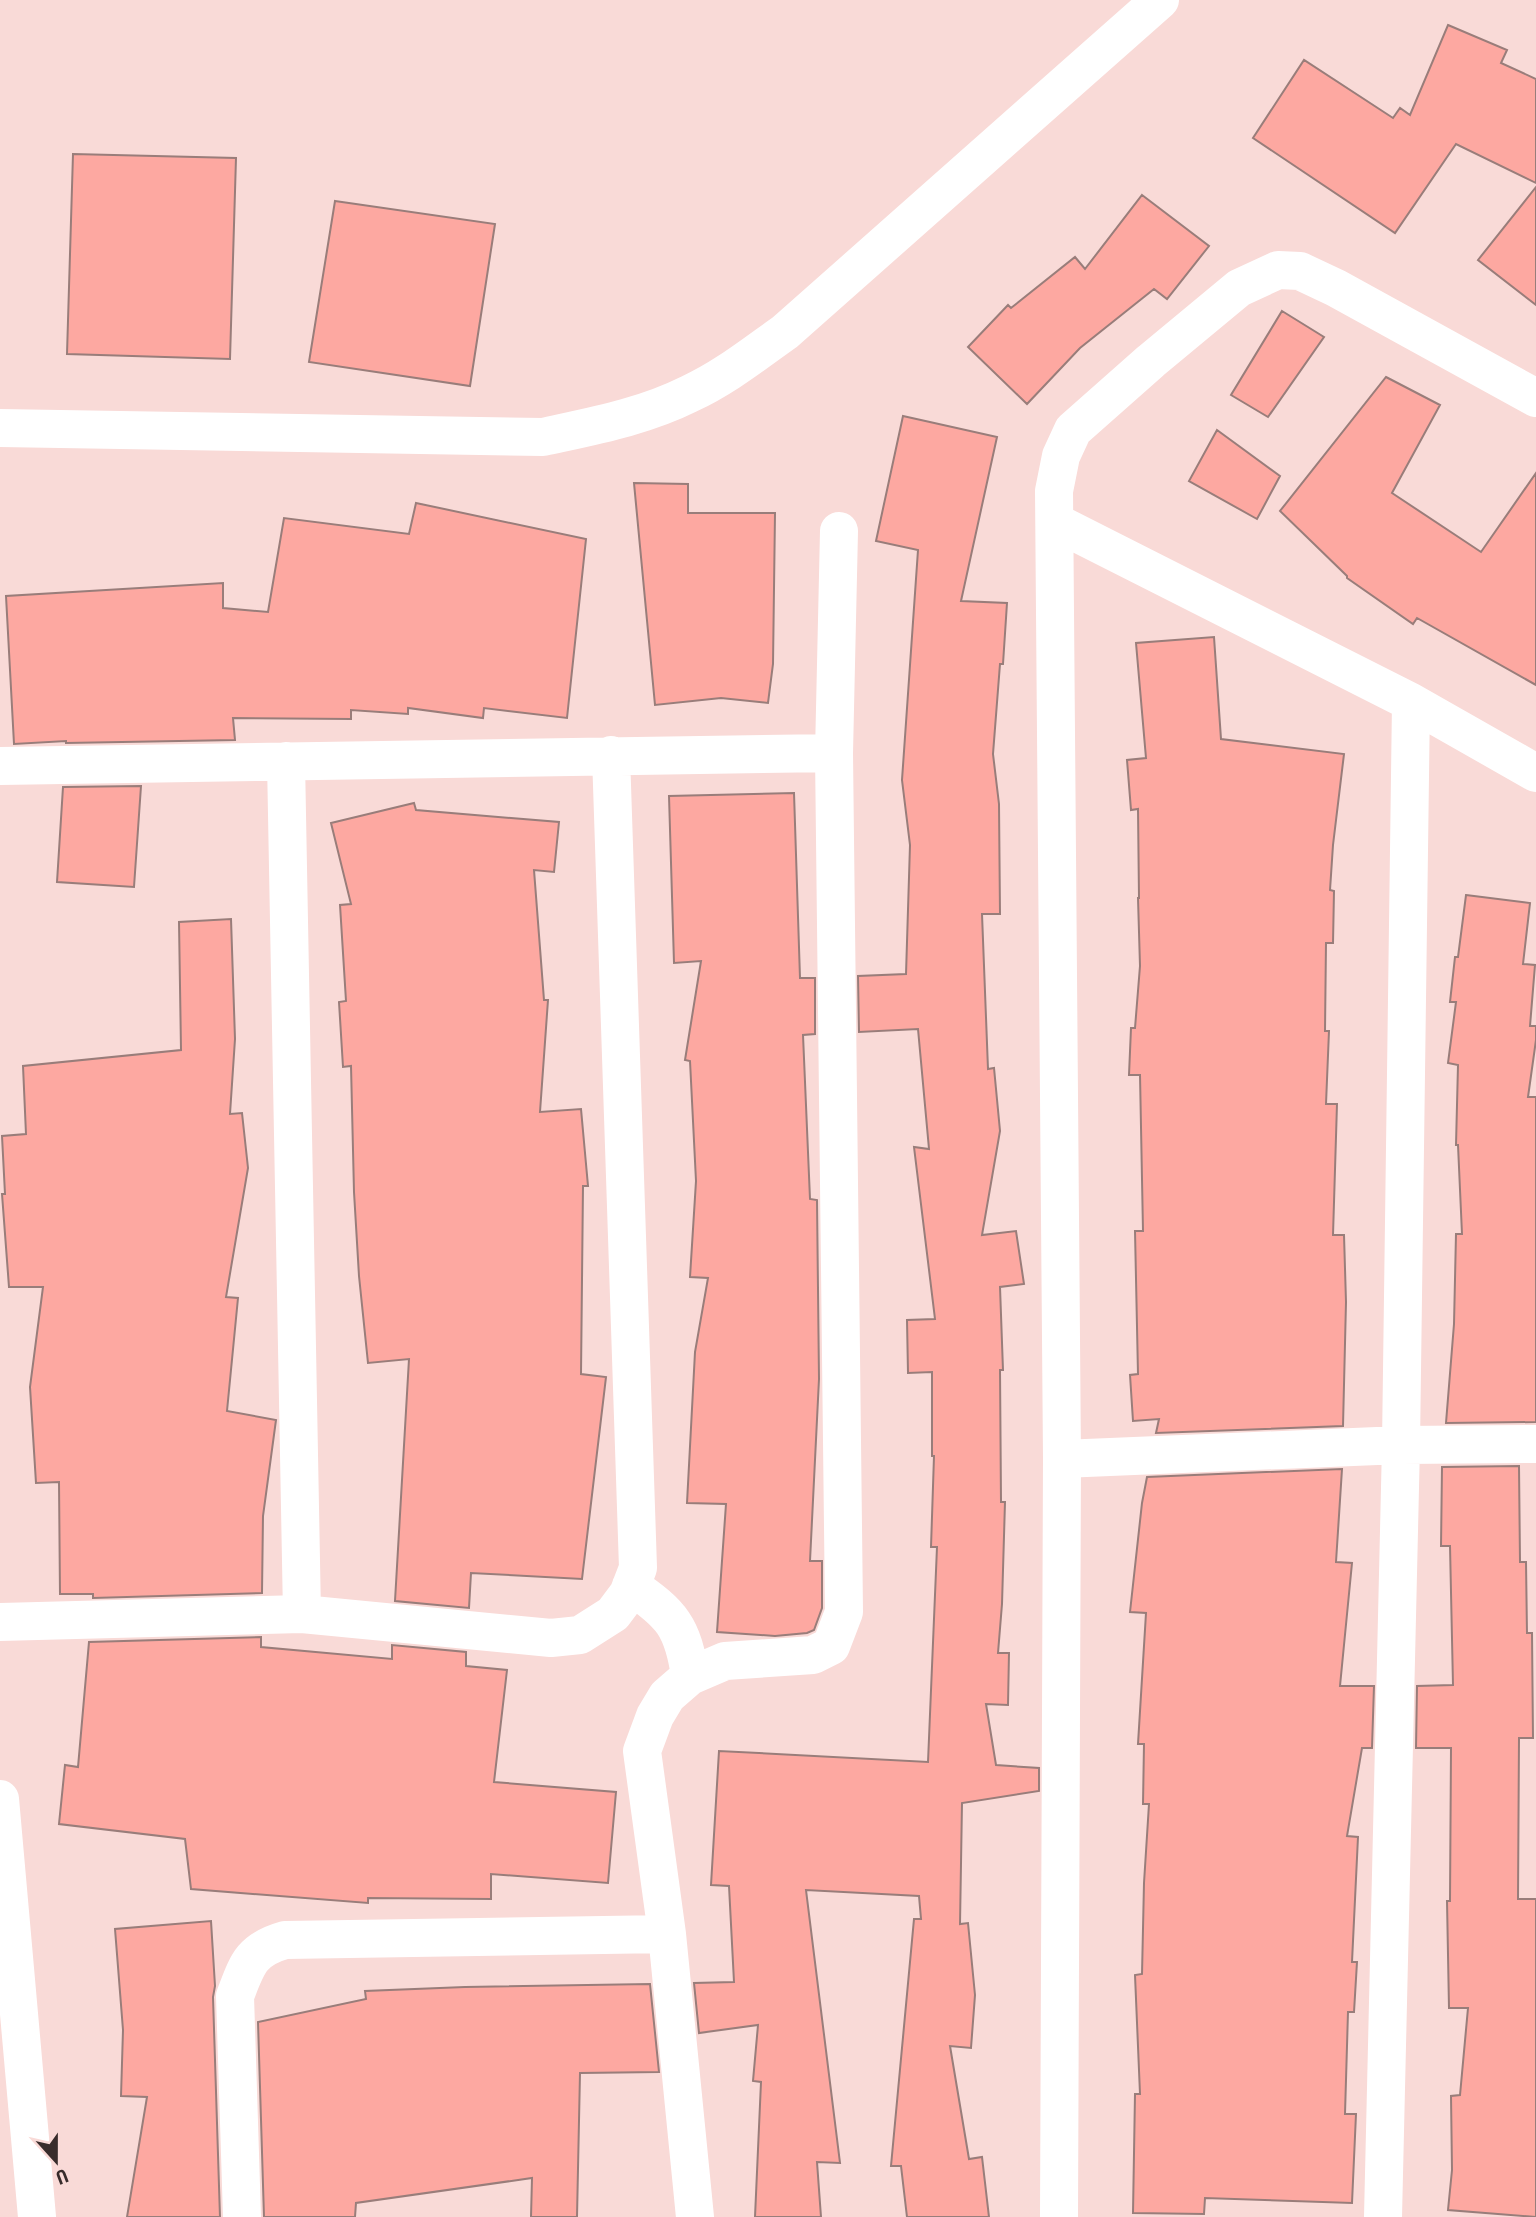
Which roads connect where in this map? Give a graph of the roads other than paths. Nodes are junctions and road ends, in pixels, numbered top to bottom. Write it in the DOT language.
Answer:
graph roads {
  1 [pos="1160,0"];
  2 [pos="1536,398"];
  3 [pos="0,428"];
  4 [pos="1055,522"];
  5 [pos="839,531"];
  6 [pos="1411,702"];
  7 [pos="834,753"];
  8 [pos="611,755"];
  9 [pos="286,761"];
  10 [pos="0,766"];
  11 [pos="1536,774"];
  12 [pos="1536,1444"];
  13 [pos="1401,1445"];
  14 [pos="1062,1459"];
  15 [pos="631,1586"];
  16 [pos="302,1614"];
  17 [pos="0,1622"];
  18 [pos="690,1676"];
  19 [pos="0,1799"];
  20 [pos="667,1934"];
  21 [pos="37,2217"];
  22 [pos="242,2217"];
  23 [pos="695,2217"];
  24 [pos="1059,2217"];
  25 [pos="1383,2217"];
  1 -- 3 [label="street"];
  2 -- 4 [label="street"];
  4 -- 6 [label="street"];
  4 -- 14 [label="street"];
  5 -- 7 [label="street"];
  6 -- 11 [label="street"];
  6 -- 13 [label="street"];
  7 -- 8 [label="street"];
  7 -- 18 [label="street"];
  8 -- 9 [label="street"];
  8 -- 15 [label="street"];
  9 -- 10 [label="street"];
  9 -- 16 [label="street"];
  12 -- 13 [label="street"];
  13 -- 14 [label="street"];
  13 -- 25 [label="street"];
  14 -- 24 [label="street"];
  15 -- 16 [label="street"];
  15 -- 18 [label="street"];
  16 -- 17 [label="street"];
  18 -- 20 [label="street"];
  19 -- 21 [label="street"];
  20 -- 22 [label="street"];
  20 -- 23 [label="street"];
}
